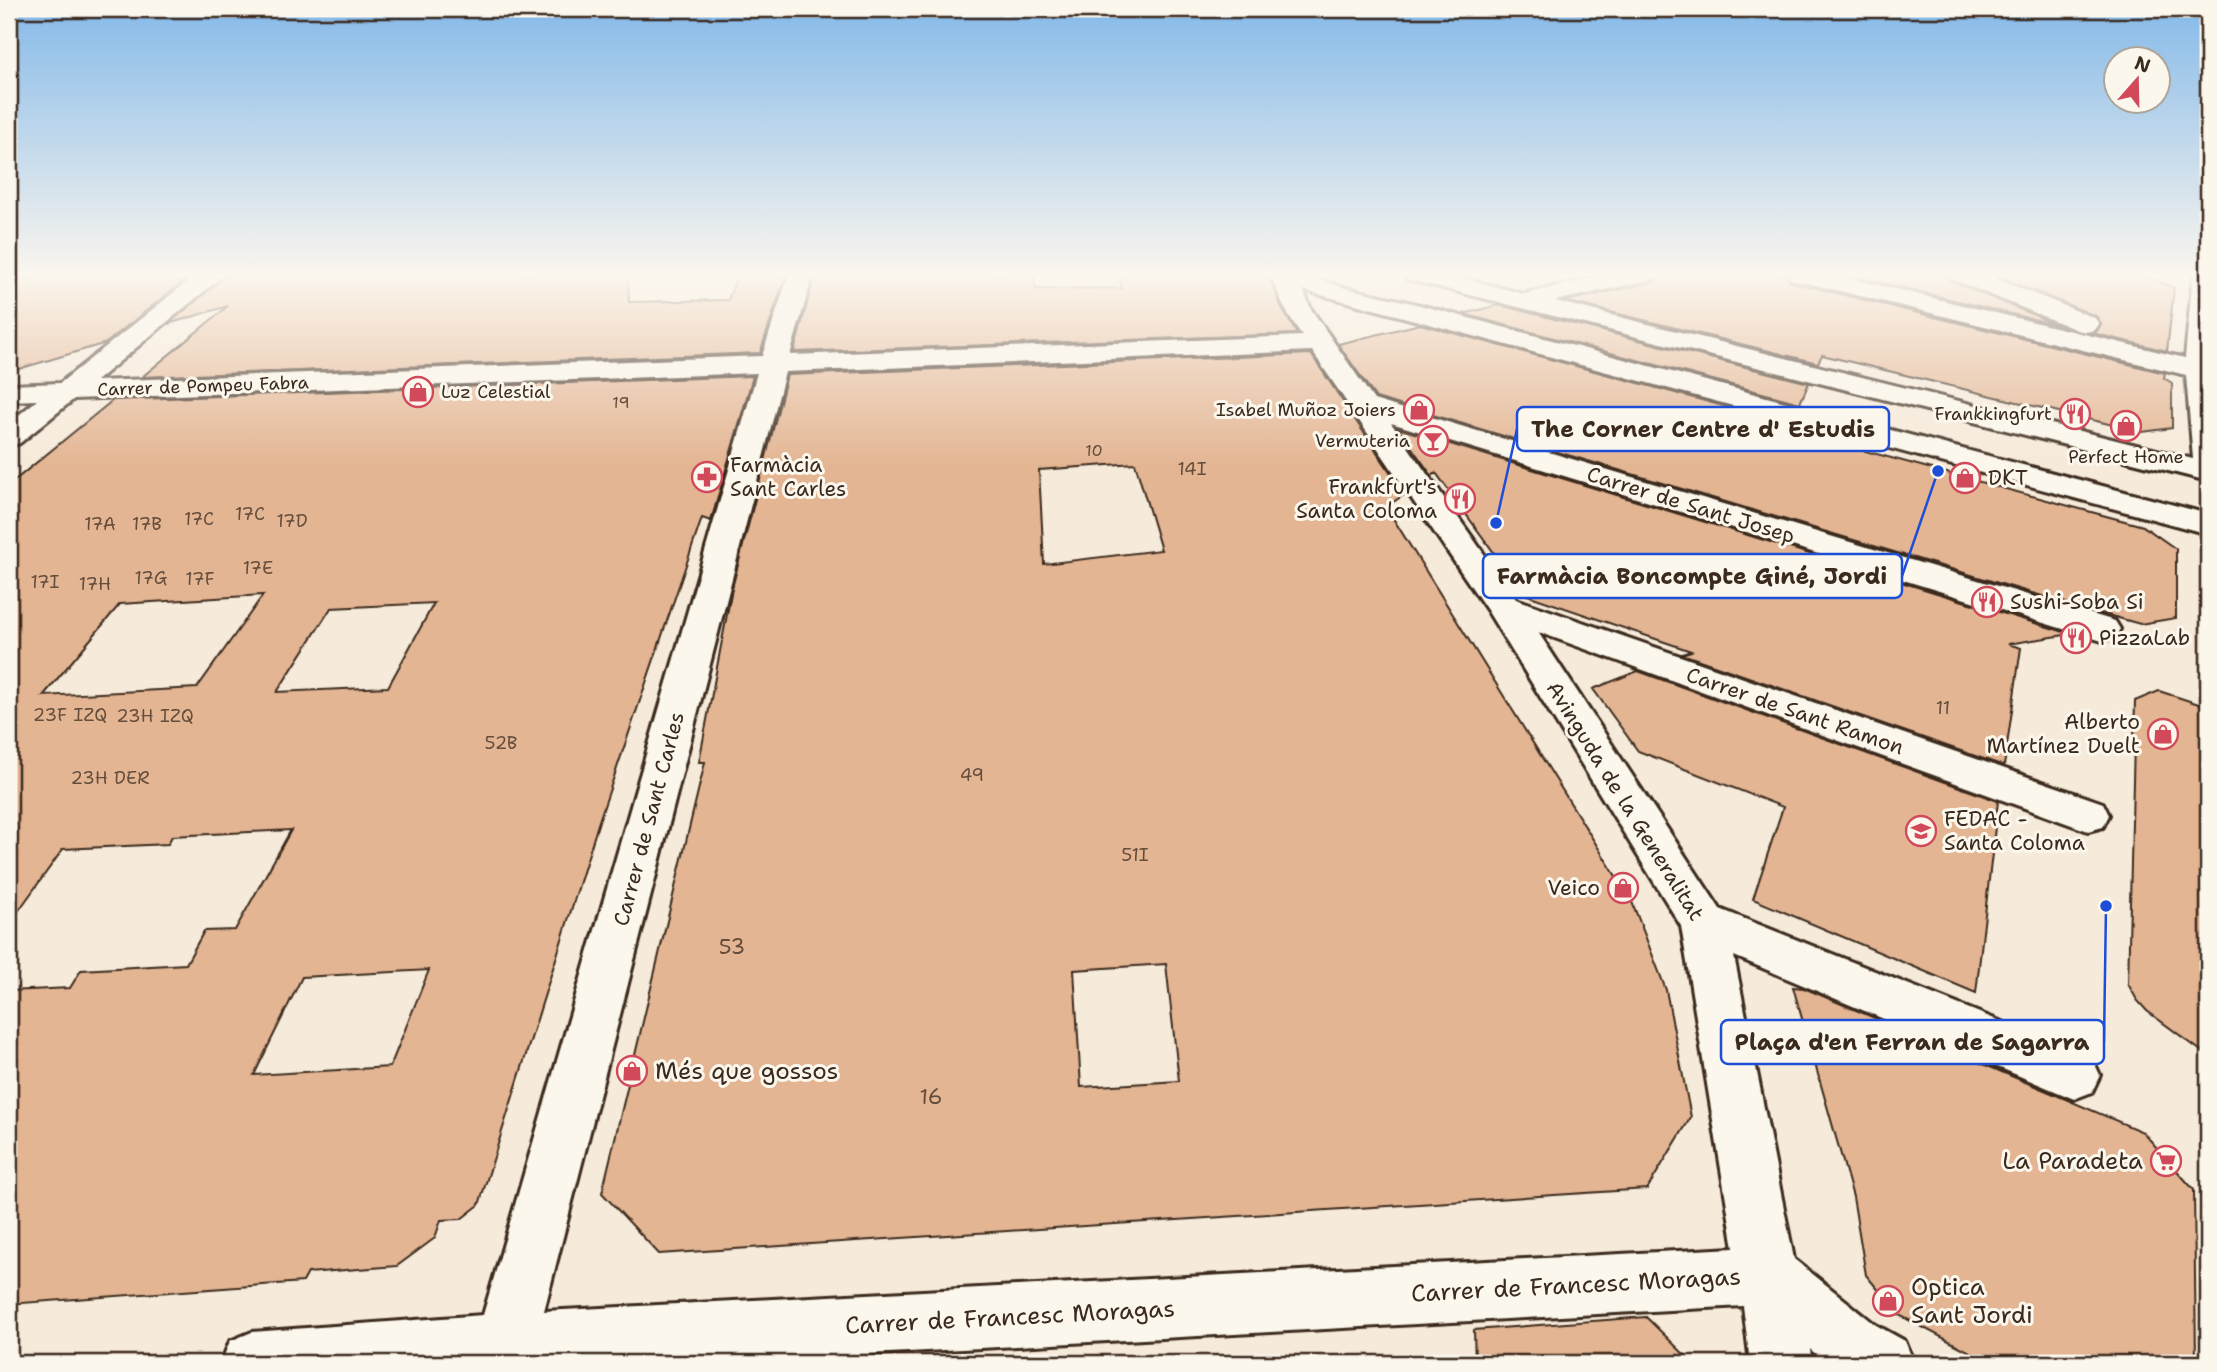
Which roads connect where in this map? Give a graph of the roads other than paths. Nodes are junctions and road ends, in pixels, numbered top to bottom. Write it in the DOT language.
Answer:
graph roads {
  1 [pos="133,338"];
  2 [pos="781,338"];
  3 [pos="975,338"];
  4 [pos="1327,338"];
  5 [pos="1592,338"];
  6 [pos="1596,338"];
  7 [pos="1601,338"];
  8 [pos="2066,338"];
  9 [pos="2121,338"];
  10 [pos="2204,338"];
  11 [pos="773,365"];
  12 [pos="2203,371"];
  13 [pos="67,391"];
  14 [pos="9,393"];
  15 [pos="1361,405"];
  16 [pos="9,437"];
  17 [pos="2208,460"];
  18 [pos="2208,472"];
  19 [pos="2181,488"];
  20 [pos="2208,524"];
  21 [pos="1503,607"];
  22 [pos="2102,629"];
  23 [pos="2088,814"];
  24 [pos="1704,923"];
  25 [pos="2074,1075"];
  26 [pos="1768,1275"];
  27 [pos="502,1354"];
  28 [pos="252,1363"];
  29 [pos="1781,1363"];
  30 [pos="1883,1363"];
  1 -- 13 [label="street"];
  2 -- 11 [label="street, Carrer de Sant Carles"];
  3 -- 11 [label="street, Carrer de Pompeu Fabra"];
  4 -- 15 [label="street, Avinguda de la Generalitat"];
  5 -- 20 [label="street"];
  6 -- 19 [label="street"];
  7 -- 18 [label="street"];
  8 -- 12 [label="street"];
  9 -- 12 [label="street"];
  10 -- 12 [label="street"];
  11 -- 13 [label="street, Carrer de Pompeu Fabra"];
  11 -- 27 [label="street, Carrer de Sant Carles"];
  12 -- 17 [label="street"];
  13 -- 14 [label="street, Carrer de Pompeu Fabra"];
  13 -- 16 [label="street"];
  15 -- 21 [label="street, Avinguda de la Generalitat"];
  15 -- 22 [label="street, Carrer de Sant Josep"];
  21 -- 23 [label="street, Carrer de Sant Ramon"];
  21 -- 24 [label="street, Avinguda de la Generalitat"];
  24 -- 25 [label="street"];
  24 -- 26 [label="street, Avinguda de la Generalitat"];
  26 -- 27 [label="street, Carrer de Francesc Moragas"];
  26 -- 29 [label="street, Avinguda de la Generalitat"];
  26 -- 30 [label="street"];
  27 -- 28 [label="street, Carrer de Francesc Moragas"];
}
